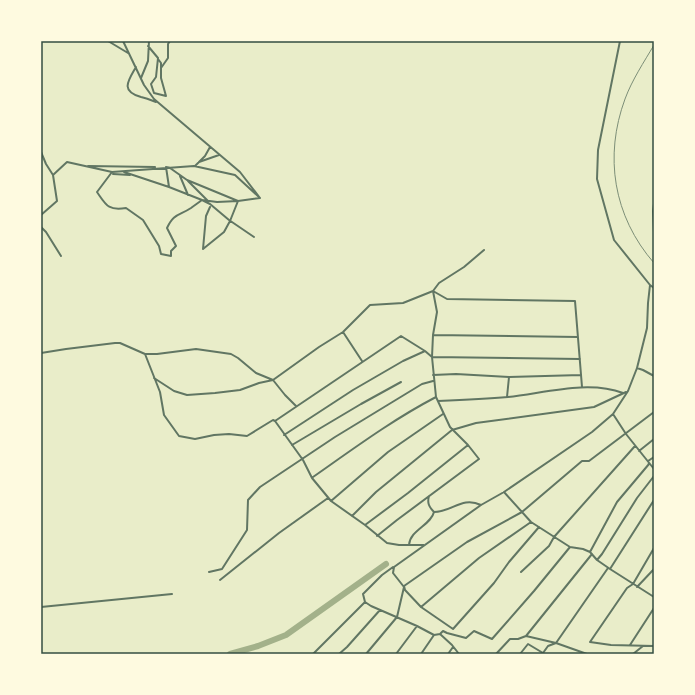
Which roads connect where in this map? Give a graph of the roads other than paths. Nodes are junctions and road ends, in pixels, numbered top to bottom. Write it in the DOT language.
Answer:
graph roads {
  1 [pos="108,41"];
  2 [pos="123,41"];
  3 [pos="149,41"];
  4 [pos="170,41"];
  5 [pos="620,41"];
  6 [pos="148,46"];
  7 [pos="129,54"];
  8 [pos="158,59"];
  9 [pos="136,67"];
  10 [pos="161,68"];
  11 [pos="141,78"];
  12 [pos="157,102"];
  13 [pos="210,147"];
  14 [pos="41,152"];
  15 [pos="219,155"];
  16 [pos="198,164"];
  17 [pos="83,166"];
  18 [pos="194,166"];
  19 [pos="165,168"];
  20 [pos="122,172"];
  21 [pos="112,173"];
  22 [pos="53,175"];
  23 [pos="180,175"];
  24 [pos="136,176"];
  25 [pos="187,180"];
  26 [pos="169,187"];
  27 [pos="188,195"];
  28 [pos="260,198"];
  29 [pos="202,200"];
  30 [pos="238,201"];
  31 [pos="209,202"];
  32 [pos="654,204"];
  33 [pos="210,206"];
  34 [pos="41,215"];
  35 [pos="230,221"];
  36 [pos="41,227"];
  37 [pos="654,232"];
  38 [pos="254,237"];
  39 [pos="484,250"];
  40 [pos="61,256"];
  41 [pos="650,285"];
  42 [pos="654,288"];
  43 [pos="433,291"];
  44 [pos="343,332"];
  45 [pos="433,335"];
  46 [pos="578,337"];
  47 [pos="425,352"];
  48 [pos="41,353"];
  49 [pos="146,354"];
  50 [pos="432,357"];
  51 [pos="580,359"];
  52 [pos="362,362"];
  53 [pos="637,368"];
  54 [pos="433,375"];
  55 [pos="581,375"];
  56 [pos="654,376"];
  57 [pos="510,377"];
  58 [pos="154,378"];
  59 [pos="273,380"];
  60 [pos="433,381"];
  61 [pos="402,382"];
  62 [pos="582,387"];
  63 [pos="628,391"];
  64 [pos="623,393"];
  65 [pos="436,397"];
  66 [pos="507,397"];
  67 [pos="438,401"];
  68 [pos="296,406"];
  69 [pos="654,412"];
  70 [pos="443,414"];
  71 [pos="613,414"];
  72 [pos="275,421"];
  73 [pos="452,430"];
  74 [pos="626,434"];
  75 [pos="284,435"];
  76 [pos="654,439"];
  77 [pos="292,445"];
  78 [pos="468,445"];
  79 [pos="635,446"];
  80 [pos="639,451"];
  81 [pos="654,457"];
  82 [pos="303,460"];
  83 [pos="648,461"];
  84 [pos="654,469"];
  85 [pos="654,476"];
  86 [pos="312,478"];
  87 [pos="504,492"];
  88 [pos="429,496"];
  89 [pos="328,498"];
  90 [pos="654,500"];
  91 [pos="330,501"];
  92 [pos="481,505"];
  93 [pos="434,512"];
  94 [pos="522,512"];
  95 [pos="352,516"];
  96 [pos="531,522"];
  97 [pos="365,525"];
  98 [pos="539,527"];
  99 [pos="378,536"];
  100 [pos="554,537"];
  101 [pos="409,545"];
  102 [pos="424,545"];
  103 [pos="570,547"];
  104 [pos="654,548"];
  105 [pos="590,552"];
  106 [pos="592,554"];
  107 [pos="597,560"];
  108 [pos="394,566"];
  109 [pos="609,568"];
  110 [pos="654,569"];
  111 [pos="209,572"];
  112 [pos="521,572"];
  113 [pos="220,580"];
  114 [pos="633,584"];
  115 [pos="404,587"];
  116 [pos="637,587"];
  117 [pos="172,594"];
  118 [pos="654,597"];
  119 [pos="365,602"];
  120 [pos="41,607"];
  121 [pos="421,607"];
  122 [pos="654,608"];
  123 [pos="380,610"];
  124 [pos="397,617"];
  125 [pos="417,626"];
  126 [pos="440,634"];
  127 [pos="434,635"];
  128 [pos="526,636"];
  129 [pos="556,644"];
  130 [pos="630,645"];
  131 [pos="643,646"];
  132 [pos="654,646"];
  133 [pos="453,647"];
  134 [pos="313,654"];
  135 [pos="339,654"];
  136 [pos="366,654"];
  137 [pos="396,654"];
  138 [pos="421,654"];
  139 [pos="448,654"];
  140 [pos="459,654"];
  141 [pos="496,654"];
  142 [pos="520,654"];
  143 [pos="543,654"];
  144 [pos="587,654"];
  145 [pos="634,654"];
  1 -- 7 [label="street"];
  2 -- 7 [label="street"];
  3 -- 6 [label="street"];
  4 -- 10 [label="street"];
  5 -- 41 [label="street"];
  6 -- 8 [label="street"];
  6 -- 11 [label="street"];
  7 -- 9 [label="street"];
  8 -- 10 [label="street"];
  8 -- 10 [label="street"];
  9 -- 11 [label="street"];
  9 -- 12 [label="street"];
  11 -- 12 [label="street"];
  12 -- 13 [label="street"];
  13 -- 15 [label="street"];
  13 -- 16 [label="street"];
  14 -- 22 [label="street"];
  15 -- 16 [label="street"];
  15 -- 28 [label="street"];
  16 -- 18 [label="street"];
  17 -- 19 [label="street"];
  17 -- 21 [label="street"];
  17 -- 22 [label="street"];
  18 -- 19 [label="street"];
  18 -- 28 [label="street"];
  19 -- 20 [label="street"];
  19 -- 23 [label="street"];
  19 -- 26 [label="street"];
  20 -- 21 [label="street"];
  20 -- 24 [label="street"];
  21 -- 24 [label="street"];
  21 -- 29 [label="street"];
  22 -- 34 [label="street"];
  23 -- 25 [label="street"];
  23 -- 27 [label="street"];
  24 -- 26 [label="street"];
  25 -- 30 [label="street"];
  25 -- 31 [label="street"];
  26 -- 27 [label="street"];
  27 -- 29 [label="street"];
  28 -- 30 [label="street"];
  29 -- 31 [label="street"];
  29 -- 35 [label="street"];
  30 -- 31 [label="street"];
  30 -- 35 [label="street"];
  32 -- 37 [label="street"];
  33 -- 35 [label="street"];
  35 -- 38 [label="street"];
  36 -- 40 [label="street"];
  39 -- 43 [label="street"];
  41 -- 42 [label="street"];
  41 -- 53 [label="street"];
  43 -- 44 [label="street"];
  43 -- 45 [label="street"];
  43 -- 46 [label="street"];
  44 -- 52 [label="street"];
  44 -- 59 [label="street"];
  45 -- 46 [label="street"];
  45 -- 50 [label="street"];
  46 -- 51 [label="street"];
  47 -- 50 [label="street"];
  47 -- 52 [label="street"];
  47 -- 75 [label="street"];
  48 -- 49 [label="street"];
  49 -- 58 [label="street"];
  49 -- 59 [label="street"];
  50 -- 51 [label="street"];
  50 -- 54 [label="street"];
  51 -- 55 [label="street"];
  52 -- 68 [label="street"];
  53 -- 56 [label="street"];
  53 -- 63 [label="street"];
  54 -- 57 [label="street"];
  54 -- 60 [label="street"];
  55 -- 57 [label="street"];
  55 -- 62 [label="street"];
  57 -- 66 [label="street"];
  58 -- 59 [label="street"];
  58 -- 72 [label="street"];
  59 -- 68 [label="street"];
  60 -- 65 [label="street"];
  60 -- 82 [label="street"];
  61 -- 77 [label="street"];
  62 -- 64 [label="street"];
  62 -- 66 [label="street"];
  63 -- 64 [label="street"];
  63 -- 71 [label="street"];
  64 -- 73 [label="street"];
  65 -- 67 [label="street"];
  65 -- 86 [label="street"];
  66 -- 67 [label="street"];
  67 -- 70 [label="street"];
  68 -- 72 [label="street"];
  69 -- 74 [label="street"];
  70 -- 73 [label="street"];
  70 -- 91 [label="street"];
  71 -- 74 [label="street"];
  71 -- 87 [label="street"];
  72 -- 75 [label="street"];
  73 -- 78 [label="street"];
  73 -- 95 [label="street"];
  74 -- 79 [label="street"];
  74 -- 94 [label="street"];
  75 -- 77 [label="street"];
  76 -- 80 [label="street"];
  77 -- 82 [label="street"];
  78 -- 88 [label="street"];
  78 -- 97 [label="street"];
  79 -- 80 [label="street"];
  79 -- 100 [label="street"];
  80 -- 83 [label="street"];
  81 -- 83 [label="street"];
  82 -- 86 [label="street"];
  82 -- 111 [label="street"];
  83 -- 84 [label="street"];
  83 -- 105 [label="street"];
  85 -- 107 [label="street"];
  86 -- 89 [label="street"];
  87 -- 92 [label="street"];
  87 -- 94 [label="street"];
  88 -- 93 [label="street"];
  88 -- 99 [label="street"];
  89 -- 91 [label="street"];
  89 -- 113 [label="street"];
  90 -- 109 [label="street"];
  91 -- 95 [label="street"];
  92 -- 93 [label="street"];
  92 -- 102 [label="street"];
  93 -- 101 [label="street"];
  94 -- 96 [label="street"];
  94 -- 115 [label="street"];
  95 -- 97 [label="street"];
  96 -- 98 [label="street"];
  96 -- 121 [label="street"];
  97 -- 99 [label="street"];
  98 -- 100 [label="street"];
  98 -- 121 [label="street"];
  99 -- 101 [label="street"];
  100 -- 103 [label="street"];
  100 -- 112 [label="street"];
  101 -- 102 [label="street"];
  102 -- 108 [label="street"];
  103 -- 105 [label="street"];
  103 -- 126 [label="street"];
  104 -- 114 [label="street"];
  105 -- 106 [label="street"];
  106 -- 107 [label="street"];
  106 -- 128 [label="street"];
  107 -- 109 [label="street"];
  108 -- 115 [label="street"];
  108 -- 119 [label="street"];
  109 -- 114 [label="street"];
  109 -- 129 [label="street"];
  110 -- 116 [label="street"];
  114 -- 116 [label="street"];
  114 -- 130 [label="street"];
  115 -- 121 [label="street"];
  115 -- 124 [label="street"];
  116 -- 118 [label="street"];
  117 -- 120 [label="street"];
  119 -- 123 [label="street"];
  119 -- 134 [label="street"];
  122 -- 130 [label="street"];
  123 -- 124 [label="street"];
  123 -- 135 [label="street"];
  124 -- 125 [label="street"];
  124 -- 136 [label="street"];
  125 -- 127 [label="street"];
  125 -- 137 [label="street"];
  126 -- 127 [label="street"];
  126 -- 133 [label="street"];
  127 -- 138 [label="street"];
  128 -- 129 [label="street"];
  128 -- 141 [label="street"];
  129 -- 143 [label="street"];
  129 -- 144 [label="street"];
  130 -- 131 [label="street"];
  131 -- 132 [label="street"];
  131 -- 145 [label="street"];
  133 -- 139 [label="street"];
  133 -- 140 [label="street"];
  142 -- 143 [label="street"];
}
